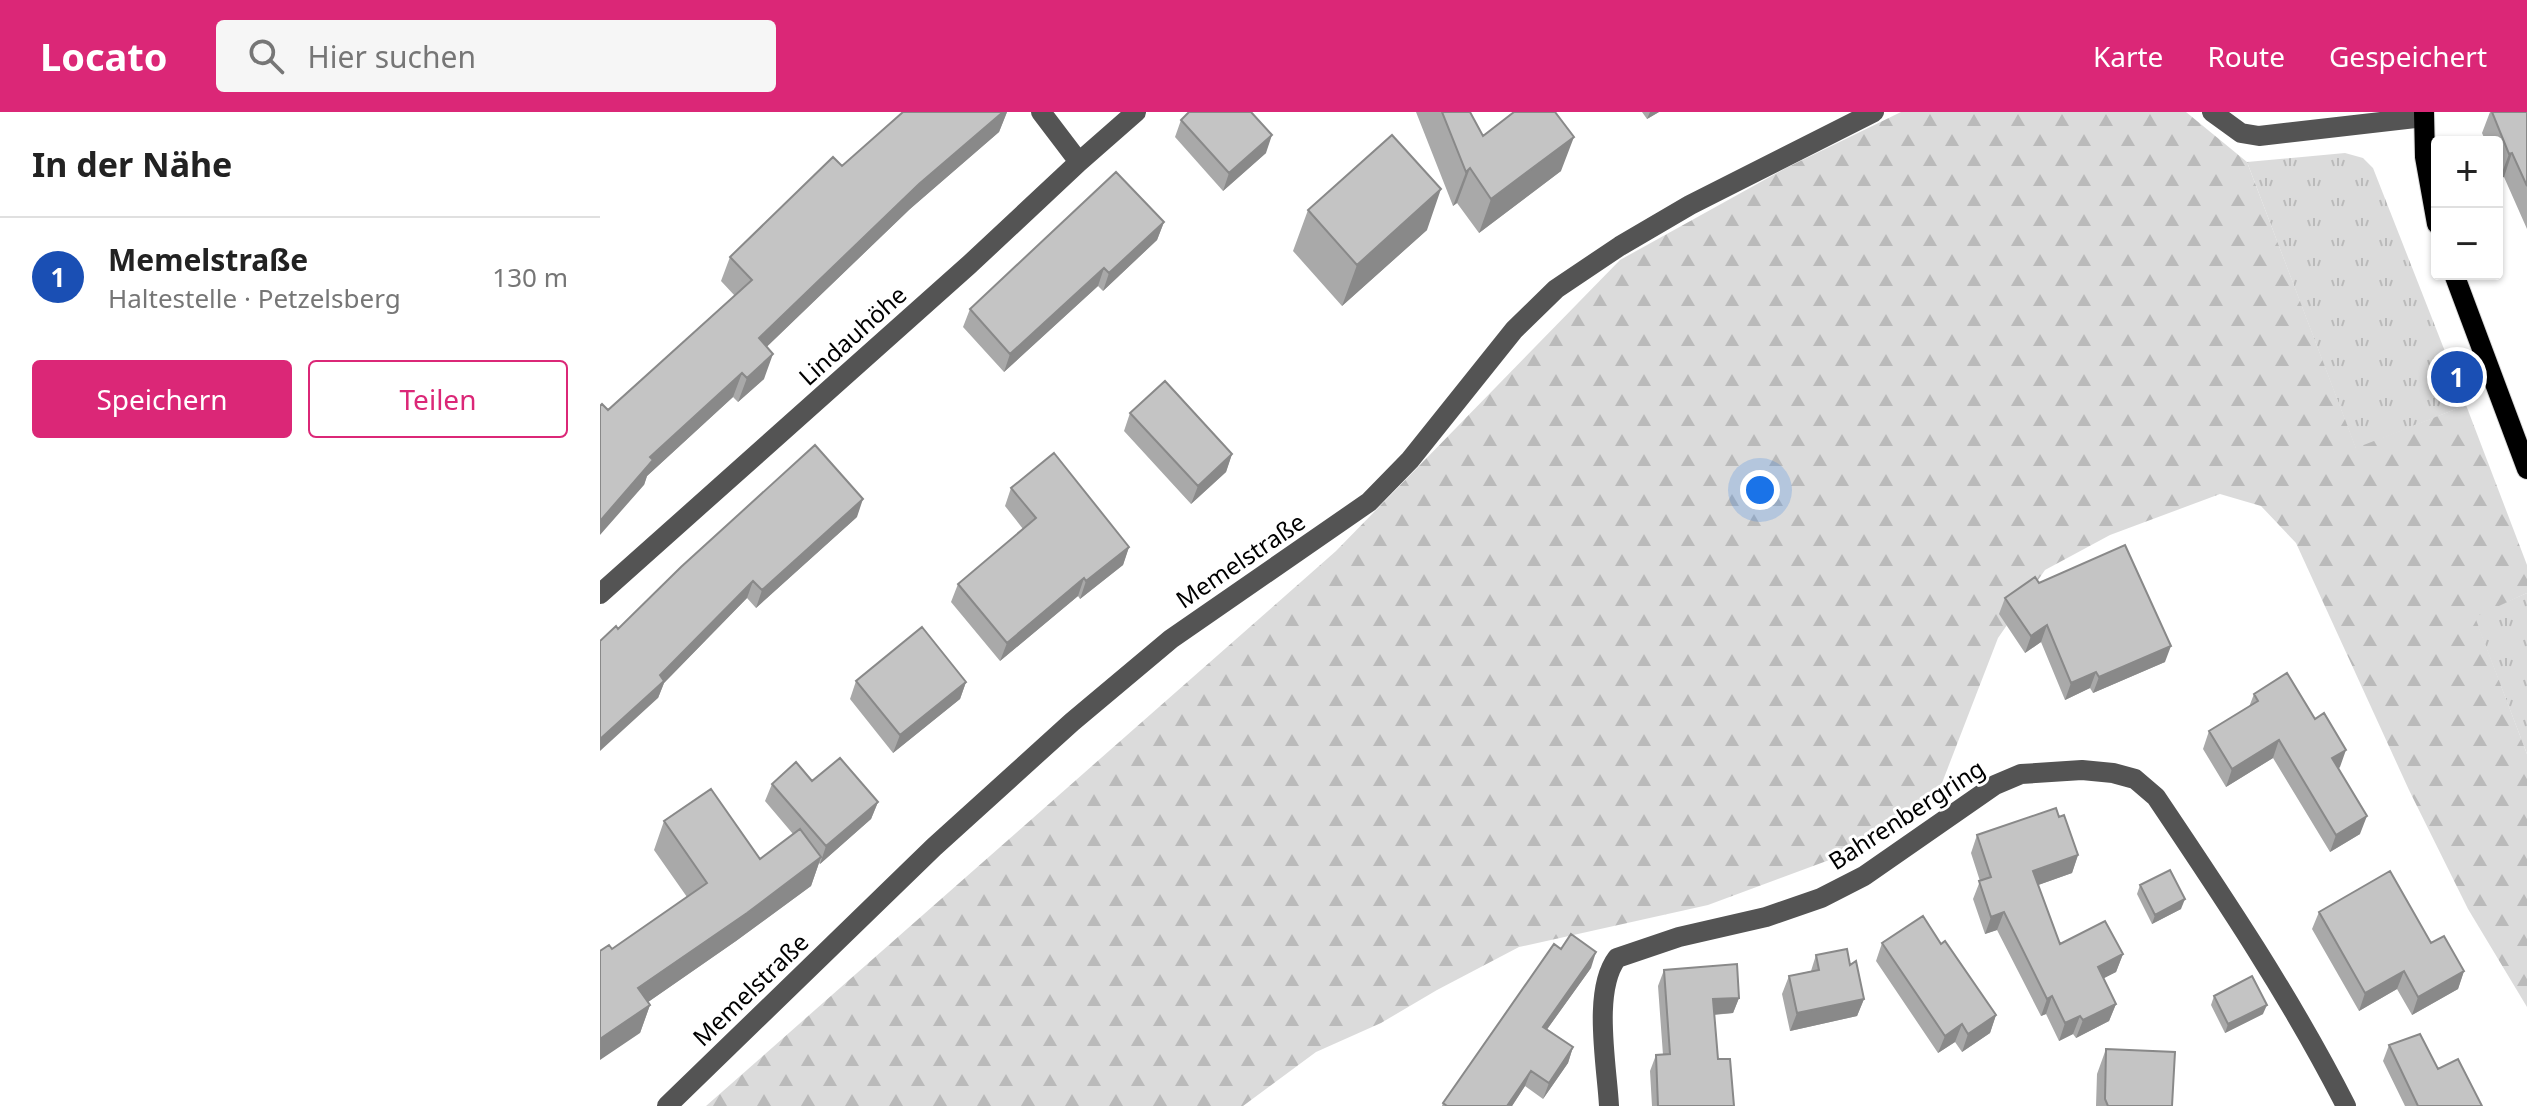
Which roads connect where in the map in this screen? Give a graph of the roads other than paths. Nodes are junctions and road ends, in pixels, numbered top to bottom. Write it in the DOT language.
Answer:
graph roads {
  1 [pos="1041,112"];
  2 [pos="1136,112"];
  3 [pos="1874,112"];
  4 [pos="2212,112"];
  5 [pos="2424,115"];
  6 [pos="1079,162"];
  7 [pos="2434,208"];
  8 [pos="2456,280"];
  9 [pos="2527,469"];
  10 [pos="600,594"];
  11 [pos="667,1106"];
  12 [pos="1609,1106"];
  13 [pos="2346,1106"];
  1 -- 6 [label="street"];
  2 -- 6 [label="street, Lindauhöhe"];
  3 -- 11 [label="street, Memelstraße"];
  4 -- 5 [label="street"];
  5 -- 7 [label="main road"];
  6 -- 10 [label="street, Lindauhöhe"];
  8 -- 9 [label="main road"];
  12 -- 13 [label="street, Bahrenbergring"];
}
